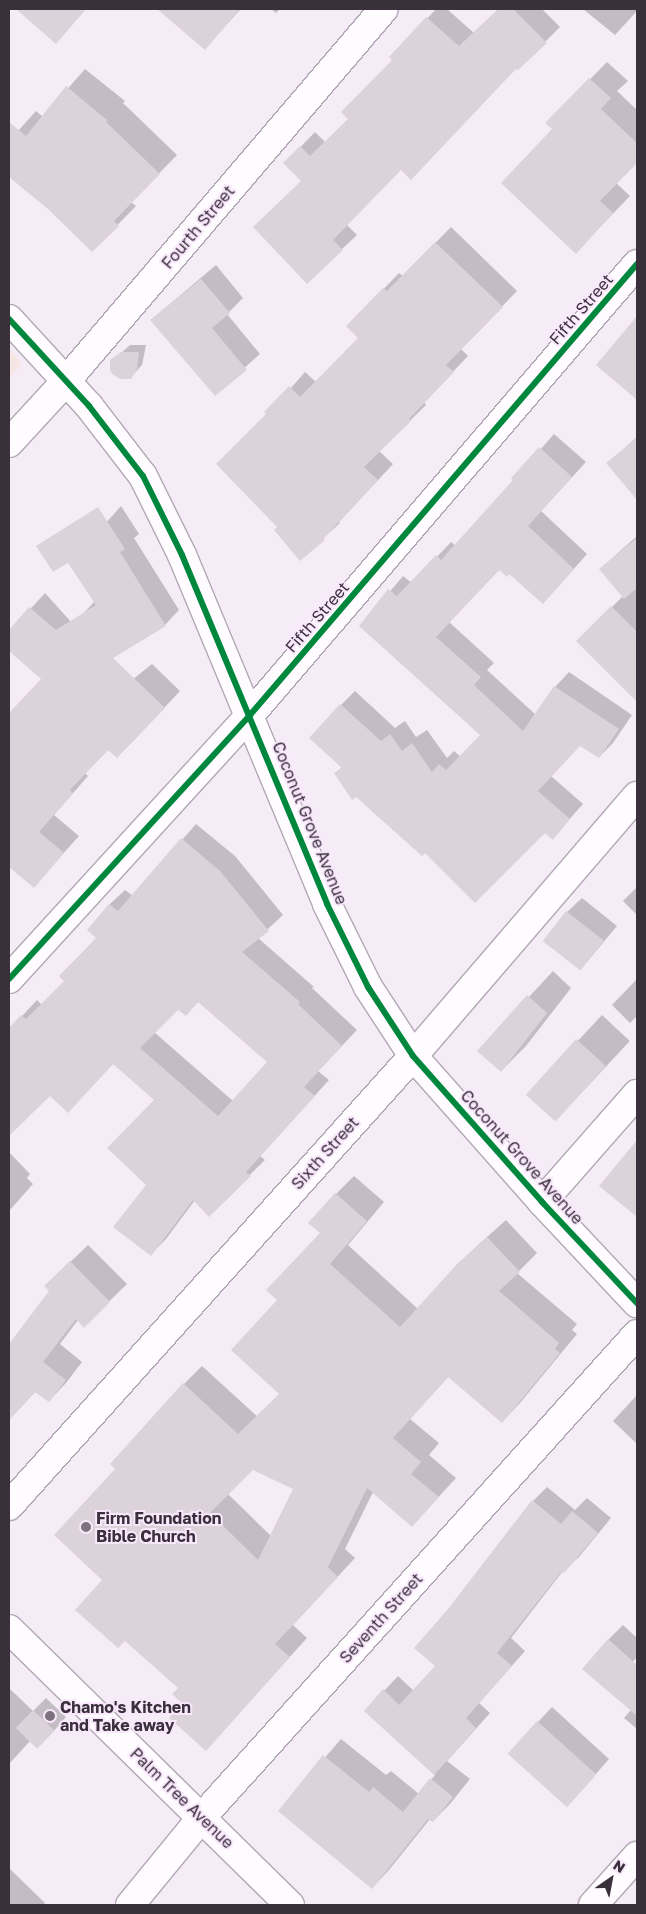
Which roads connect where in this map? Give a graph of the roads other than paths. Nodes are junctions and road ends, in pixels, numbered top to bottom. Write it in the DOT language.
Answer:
graph roads {
  1 [pos="384,9"];
  2 [pos="637,264"];
  3 [pos="9,319"];
  4 [pos="66,382"];
  5 [pos="9,443"];
  6 [pos="250,715"];
  7 [pos="637,796"];
  8 [pos="9,979"];
  9 [pos="413,1056"];
  10 [pos="637,1094"];
  11 [pos="542,1202"];
  12 [pos="637,1303"];
  13 [pos="637,1334"];
  14 [pos="9,1506"];
  15 [pos="9,1629"];
  16 [pos="202,1817"];
  17 [pos="637,1856"];
  18 [pos="130,1905"];
  19 [pos="290,1905"];
  20 [pos="593,1905"];
  1 -- 4 [label="street, Fourth Street"];
  2 -- 6 [label="street, Fifth Street"];
  3 -- 4 [label="street, Coconut Grove Avenue"];
  4 -- 5 [label="street, Fourth Street"];
  4 -- 6 [label="street, Coconut Grove Avenue"];
  6 -- 8 [label="street, Fifth Street"];
  6 -- 9 [label="street, Coconut Grove Avenue"];
  7 -- 9 [label="street, Sixth Street"];
  9 -- 11 [label="street, Coconut Grove Avenue"];
  9 -- 14 [label="street, Sixth Street"];
  10 -- 11 [label="street"];
  11 -- 12 [label="street, Coconut Grove Avenue"];
  13 -- 16 [label="street, Seventh Street"];
  15 -- 16 [label="street, Palm Tree Avenue"];
  16 -- 18 [label="street, Seventh Street"];
  16 -- 19 [label="street, Palm Tree Avenue"];
  17 -- 20 [label="street"];
}
